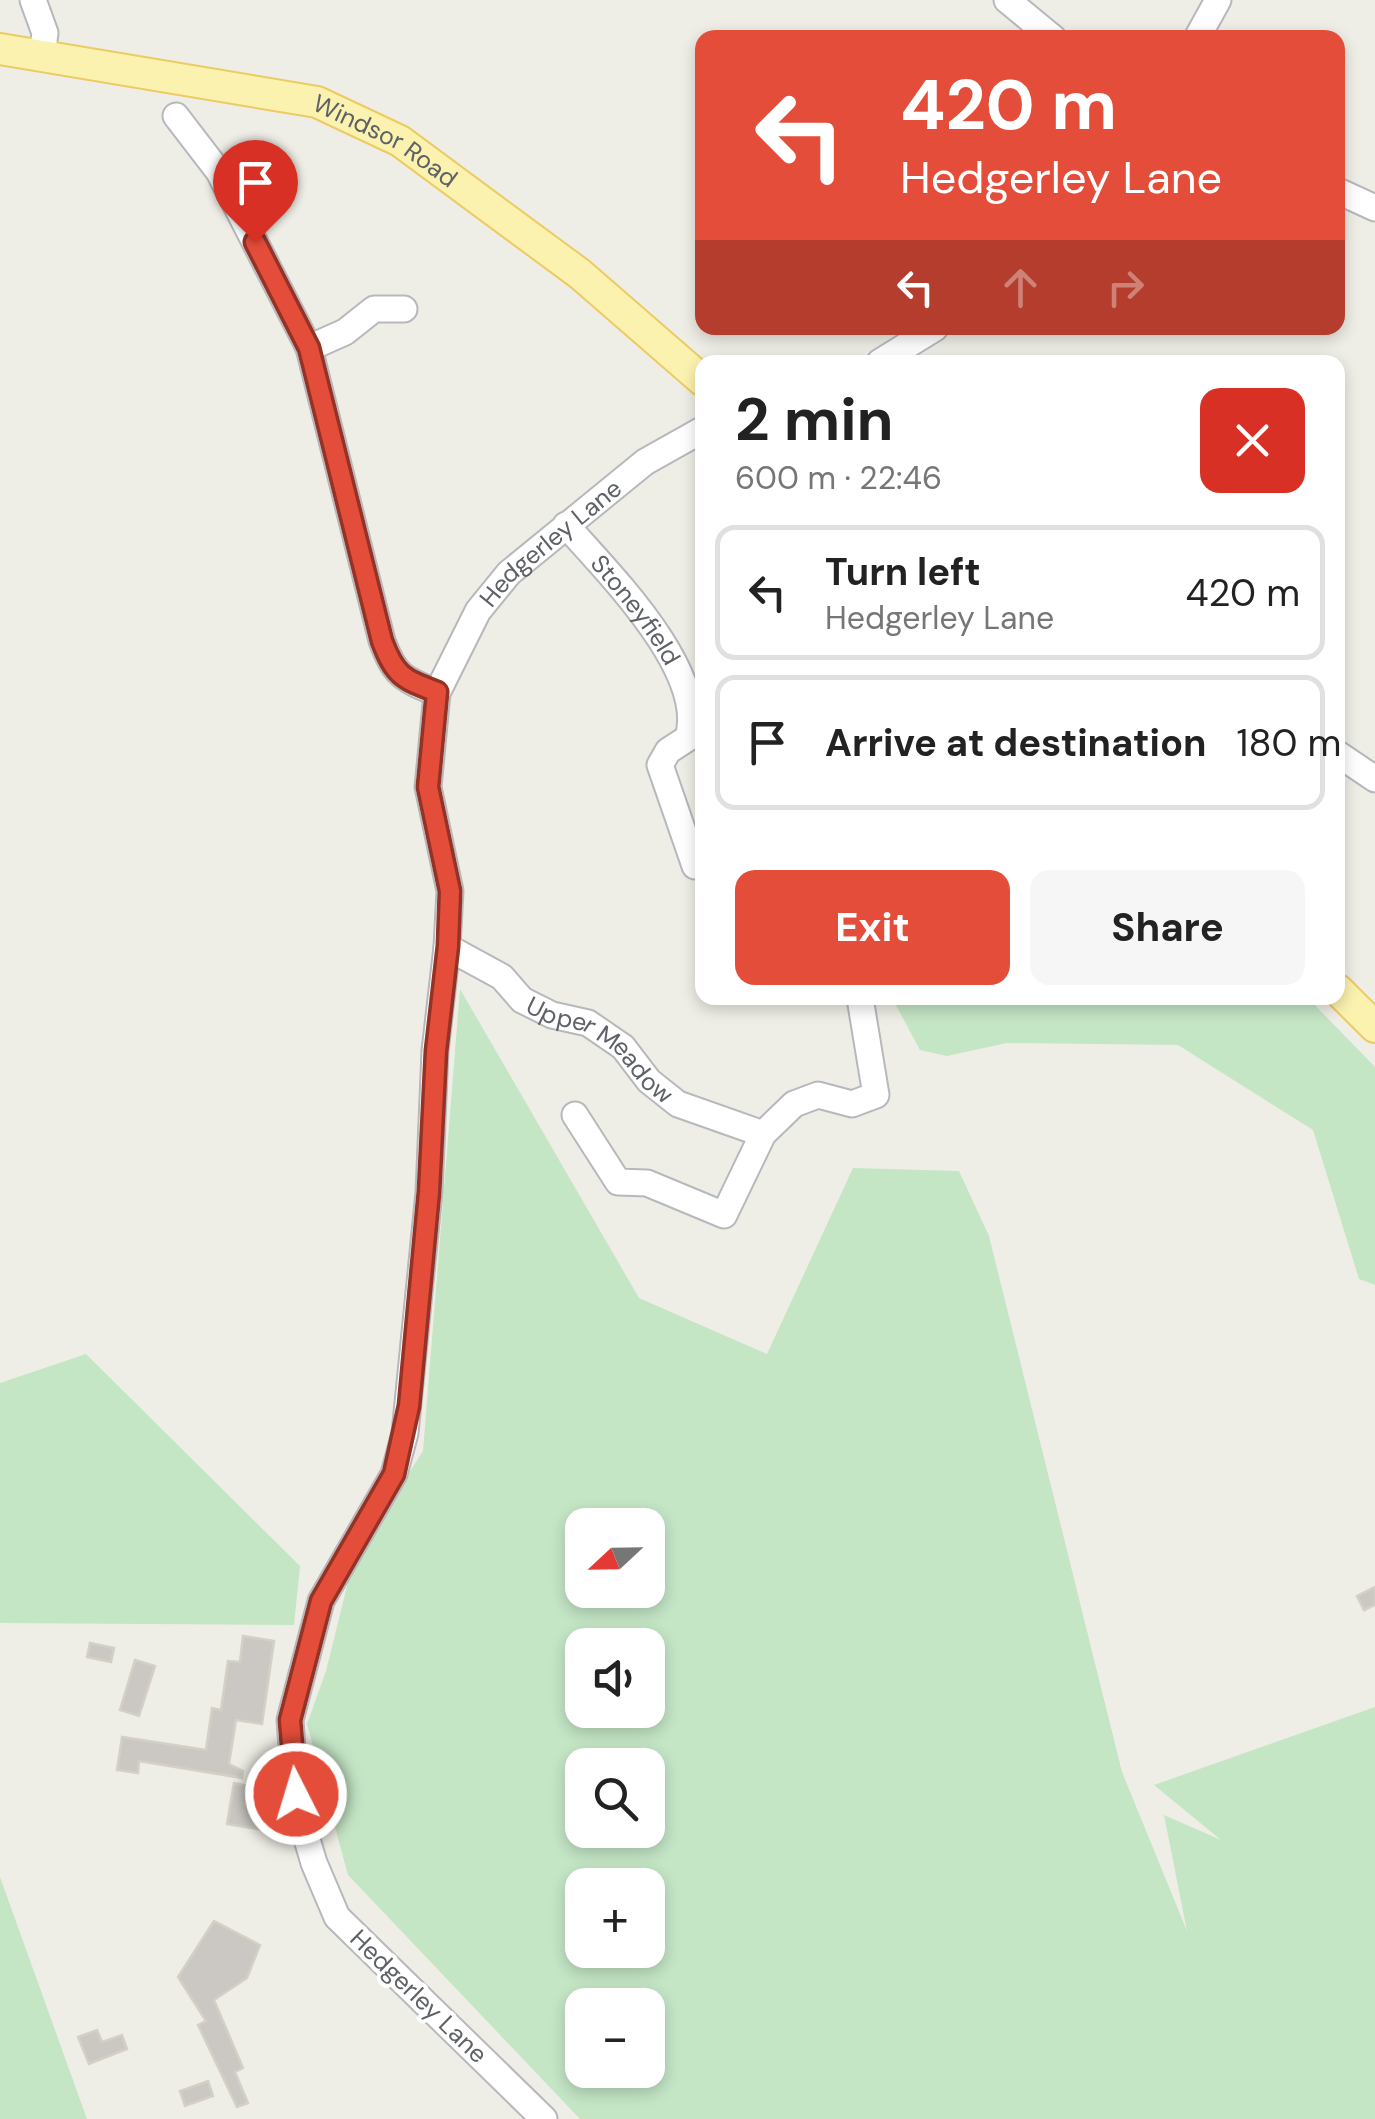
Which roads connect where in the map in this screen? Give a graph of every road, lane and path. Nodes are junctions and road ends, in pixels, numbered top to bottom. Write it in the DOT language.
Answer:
graph roads {
  1 [pos="33,0"];
  2 [pos="1007,0"];
  3 [pos="1218,0"];
  4 [pos="1043,30"];
  5 [pos="1201,30"];
  6 [pos="0,48"];
  7 [pos="42,56"];
  8 [pos="176,116"];
  9 [pos="1345,194"];
  10 [pos="1375,208"];
  11 [pos="404,309"];
  12 [pos="924,335"];
  13 [pos="309,348"];
  14 [pos="891,355"];
  15 [pos="695,374"];
  16 [pos="695,434"];
  17 [pos="566,526"];
  18 [pos="437,692"];
  19 [pos="1345,759"];
  20 [pos="1375,779"];
  21 [pos="695,866"];
  22 [pos="448,946"];
  23 [pos="1345,997"];
  24 [pos="858,1005"];
  25 [pos="1375,1027"];
  26 [pos="575,1115"];
  27 [pos="763,1134"];
  28 [pos="544,2119"];
  1 -- 7 [label="street"];
  2 -- 4 [label="street"];
  3 -- 5 [label="street"];
  6 -- 7 [label="main road, Windsor Road"];
  7 -- 15 [label="main road, Windsor Road"];
  8 -- 13 [label="street"];
  9 -- 10 [label="street"];
  11 -- 13 [label="street"];
  12 -- 14 [label="street"];
  13 -- 18 [label="street"];
  16 -- 17 [label="street, Hedgerley Lane"];
  17 -- 18 [label="street, Hedgerley Lane"];
  17 -- 21 [label="street, Stoneyfield"];
  18 -- 22 [label="street, Hedgerley Lane"];
  19 -- 20 [label="street"];
  22 -- 27 [label="street, Upper Meadow"];
  22 -- 28 [label="street, Hedgerley Lane"];
  23 -- 25 [label="main road"];
  24 -- 27 [label="street"];
  26 -- 27 [label="street"];
}
